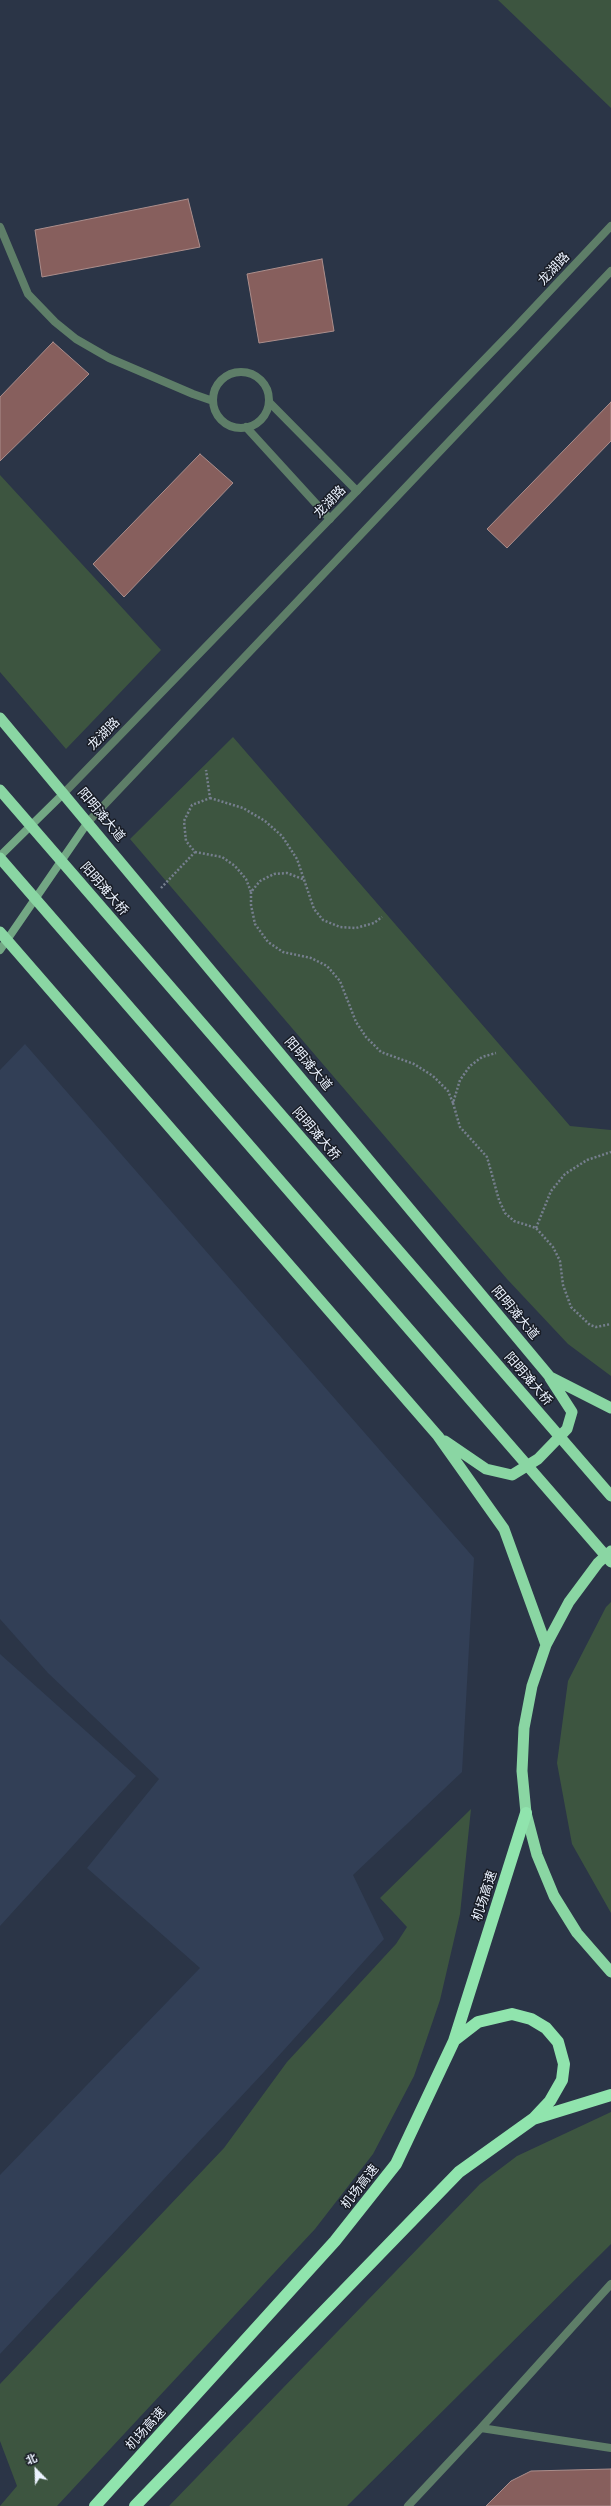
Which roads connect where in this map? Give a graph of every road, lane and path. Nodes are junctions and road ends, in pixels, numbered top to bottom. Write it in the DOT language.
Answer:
graph roads {
  1 [pos="611,226"];
  2 [pos="0,227"];
  3 [pos="611,271"];
  4 [pos="213,401"];
  5 [pos="269,402"];
  6 [pos="246,427"];
  7 [pos="357,491"];
  8 [pos="330,519"];
  9 [pos="0,718"];
  10 [pos="206,770"];
  11 [pos="0,790"];
  12 [pos="64,793"];
  13 [pos="210,798"];
  14 [pos="88,822"];
  15 [pos="195,852"];
  16 [pos="0,857"];
  17 [pos="305,880"];
  18 [pos="251,892"];
  19 [pos="151,898"];
  20 [pos="382,916"];
  21 [pos="0,932"];
  22 [pos="8,941"];
  23 [pos="0,950"];
  24 [pos="496,1053"];
  25 [pos="453,1103"];
  26 [pos="611,1152"];
  27 [pos="536,1228"];
  28 [pos="611,1324"];
  29 [pos="550,1377"];
  30 [pos="611,1408"];
  31 [pos="438,1436"];
  32 [pos="611,1496"];
  33 [pos="611,1551"];
  34 [pos="611,1562"];
  35 [pos="546,1645"];
  36 [pos="526,1813"];
  37 [pos="611,1972"];
  38 [pos="454,2041"];
  39 [pos="611,2094"];
  40 [pos="533,2119"];
  41 [pos="611,2284"];
  42 [pos="481,2428"];
  43 [pos="611,2448"];
  44 [pos="95,2506"];
  45 [pos="135,2506"];
  46 [pos="408,2506"];
  1 -- 7 [label="street, 龙湖路"];
  2 -- 4 [label="street"];
  3 -- 14 [label="street"];
  4 -- 5 [label="street"];
  4 -- 6 [label="street"];
  5 -- 6 [label="street"];
  5 -- 7 [label="street"];
  6 -- 8 [label="street"];
  7 -- 8 [label="street, 龙湖路"];
  8 -- 12 [label="street, 龙湖路"];
  9 -- 12 [label="highway, 阳明滩大道"];
  10 -- 13 [label="path"];
  11 -- 32 [label="highway, 阳明滩大桥, bridge"];
  12 -- 14 [label="highway, 阳明滩大道"];
  12 -- 16 [label="main road"];
  13 -- 15 [label="path"];
  13 -- 17 [label="path"];
  14 -- 19 [label="highway, 阳明滩大道"];
  14 -- 22 [label="main road"];
  15 -- 18 [label="path"];
  15 -- 19 [label="path"];
  16 -- 34 [label="highway, bridge"];
  17 -- 18 [label="path"];
  17 -- 20 [label="path"];
  18 -- 25 [label="path"];
  19 -- 29 [label="highway, 阳明滩大道"];
  21 -- 22 [label="highway"];
  22 -- 23 [label="main road"];
  22 -- 31 [label="highway"];
  24 -- 25 [label="path"];
  25 -- 27 [label="path"];
  26 -- 27 [label="path"];
  27 -- 28 [label="path"];
  29 -- 30 [label="highway, 阳明滩大道"];
  29 -- 31 [label="highway"];
  31 -- 35 [label="highway"];
  33 -- 35 [label="highway"];
  35 -- 36 [label="highway"];
  36 -- 37 [label="highway"];
  36 -- 38 [label="highway, 机场高速"];
  38 -- 40 [label="highway"];
  38 -- 44 [label="highway, 机场高速"];
  39 -- 40 [label="highway"];
  40 -- 45 [label="highway"];
  41 -- 42 [label="street"];
  42 -- 43 [label="street"];
  42 -- 46 [label="street"];
}
